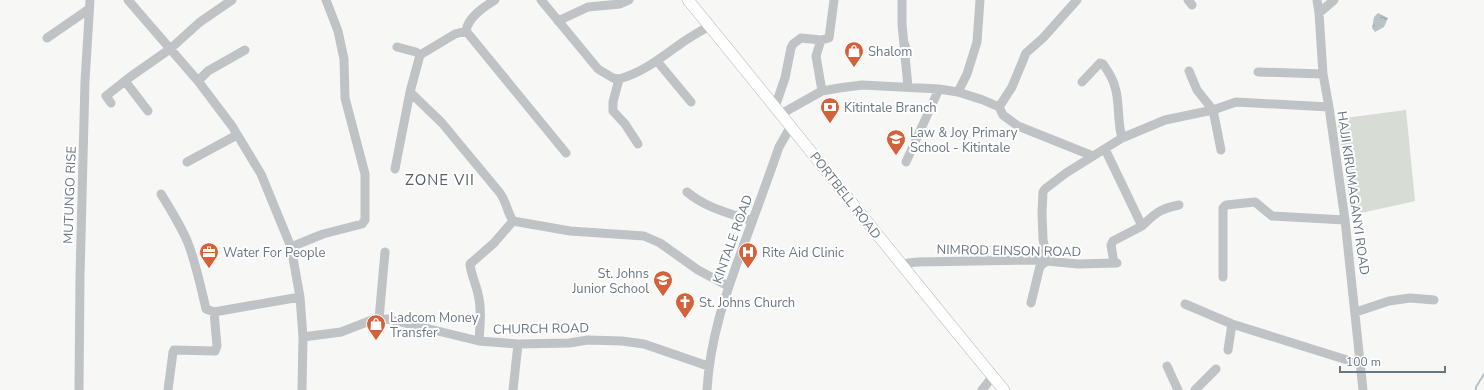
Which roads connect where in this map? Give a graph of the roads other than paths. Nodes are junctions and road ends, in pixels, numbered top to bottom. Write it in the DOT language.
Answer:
graph roads {
  1 [pos="128,0"];
  2 [pos="232,0"];
  3 [pos="495,0"];
  4 [pos="541,0"];
  5 [pos="629,0"];
  6 [pos="688,0"];
  7 [pos="834,0"];
  8 [pos="902,0"];
  9 [pos="980,0"];
  10 [pos="1077,0"];
  11 [pos="1317,0"];
  12 [pos="1334,0"];
  13 [pos="329,1"];
  14 [pos="90,4"];
  15 [pos="1319,13"];
  16 [pos="558,21"];
  17 [pos="709,26"];
  18 [pos="466,31"];
  19 [pos="47,38"];
  20 [pos="821,40"];
  21 [pos="397,47"];
  22 [pos="170,49"];
  23 [pos="245,50"];
  24 [pos="420,56"];
  25 [pos="657,61"];
  26 [pos="1189,71"];
  27 [pos="1258,72"];
  28 [pos="1323,74"];
  29 [pos="619,79"];
  30 [pos="125,81"];
  31 [pos="198,81"];
  32 [pos="1082,82"];
  33 [pos="908,87"];
  34 [pos="939,89"];
  35 [pos="822,91"];
  36 [pos="410,92"];
  37 [pos="958,92"];
  38 [pos="691,102"];
  39 [pos="110,103"];
  40 [pos="999,107"];
  41 [pos="1329,107"];
  42 [pos="778,110"];
  43 [pos="1213,110"];
  44 [pos="148,111"];
  45 [pos="791,126"];
  46 [pos="238,135"];
  47 [pos="1122,138"];
  48 [pos="638,144"];
  49 [pos="1105,149"];
  50 [pos="1221,150"];
  51 [pos="566,153"];
  52 [pos="1093,156"];
  53 [pos="187,162"];
  54 [pos="906,162"];
  55 [pos="395,168"];
  56 [pos="687,192"];
  57 [pos="161,194"];
  58 [pos="1179,205"];
  59 [pos="1345,220"];
  60 [pos="513,221"];
  61 [pos="752,221"];
  62 [pos="1142,226"];
  63 [pos="291,248"];
  64 [pos="385,252"];
  65 [pos="1047,261"];
  66 [pos="902,265"];
  67 [pos="1223,277"];
  68 [pos="728,286"];
  69 [pos="300,297"];
  70 [pos="1434,300"];
  71 [pos="1031,303"];
  72 [pos="1185,304"];
  73 [pos="214,312"];
  74 [pos="1356,312"];
  75 [pos="379,319"];
  76 [pos="1232,324"];
  77 [pos="304,337"];
  78 [pos="480,341"];
  79 [pos="518,344"];
  80 [pos="1228,350"];
  81 [pos="1360,364"];
  82 [pos="708,366"];
  83 [pos="1168,366"];
  84 [pos="1216,369"];
  85 [pos="993,376"];
  86 [pos="78,390"];
  87 [pos="168,390"];
  88 [pos="302,390"];
  89 [pos="513,390"];
  90 [pos="707,390"];
  91 [pos="982,390"];
  92 [pos="1004,390"];
  93 [pos="1178,390"];
  94 [pos="1196,390"];
  95 [pos="1363,390"];
  1 -- 22 [label="street"];
  2 -- 22 [label="street"];
  3 -- 18 [label="street"];
  4 -- 16 [label="street"];
  5 -- 16 [label="street"];
  6 -- 17 [label="main road, PORTBELL ROAD"];
  7 -- 20 [label="street"];
  8 -- 33 [label="street"];
  9 -- 37 [label="street"];
  10 -- 40 [label="street"];
  11 -- 15 [label="street, HAJJI KIRUMAGANYI ROAD"];
  12 -- 15 [label="street"];
  13 -- 63 [label="street"];
  14 -- 19 [label="street"];
  14 -- 86 [label="street, MUTUNGO RISE"];
  15 -- 28 [label="street, HAJJI KIRUMAGANYI ROAD"];
  16 -- 29 [label="street"];
  17 -- 25 [label="street"];
  17 -- 42 [label="main road, PORTBELL ROAD"];
  18 -- 24 [label="street"];
  18 -- 51 [label="street"];
  20 -- 35 [label="street"];
  20 -- 42 [label="street"];
  21 -- 24 [label="street"];
  22 -- 30 [label="street"];
  22 -- 31 [label="street"];
  23 -- 31 [label="street"];
  24 -- 36 [label="street"];
  25 -- 29 [label="street"];
  25 -- 38 [label="street"];
  26 -- 43 [label="street"];
  27 -- 28 [label="street"];
  28 -- 41 [label="street, HAJJI KIRUMAGANYI ROAD"];
  29 -- 48 [label="street"];
  30 -- 39 [label="street"];
  30 -- 44 [label="street"];
  31 -- 46 [label="street"];
  32 -- 47 [label="street"];
  33 -- 34 [label="street"];
  33 -- 35 [label="street"];
  34 -- 37 [label="street"];
  34 -- 54 [label="street"];
  35 -- 42 [label="street"];
  36 -- 55 [label="street"];
  36 -- 60 [label="street"];
  37 -- 40 [label="street"];
  40 -- 52 [label="street"];
  41 -- 43 [label="street"];
  41 -- 59 [label="street, HAJJI KIRUMAGANYI ROAD"];
  42 -- 45 [label="main road, PORTBELL ROAD"];
  43 -- 47 [label="street"];
  43 -- 50 [label="street"];
  45 -- 61 [label="street, KINTALE ROAD"];
  45 -- 66 [label="main road, PORTBELL ROAD"];
  46 -- 53 [label="street"];
  46 -- 63 [label="street"];
  47 -- 49 [label="street"];
  49 -- 52 [label="street"];
  49 -- 62 [label="street"];
  52 -- 65 [label="street"];
  56 -- 61 [label="street"];
  57 -- 73 [label="street"];
  58 -- 62 [label="street"];
  59 -- 67 [label="street"];
  59 -- 74 [label="street, HAJJI KIRUMAGANYI ROAD"];
  60 -- 68 [label="street"];
  60 -- 78 [label="street"];
  61 -- 68 [label="street, KINTALE ROAD"];
  62 -- 65 [label="street, NIMROD EINSON ROAD"];
  63 -- 69 [label="street"];
  64 -- 75 [label="street"];
  65 -- 66 [label="street, NIMROD EINSON ROAD"];
  65 -- 71 [label="street"];
  66 -- 85 [label="main road, PORTBELL ROAD"];
  68 -- 82 [label="street, KINTALE ROAD"];
  69 -- 73 [label="street"];
  69 -- 77 [label="street"];
  70 -- 74 [label="street"];
  72 -- 76 [label="street"];
  73 -- 87 [label="street"];
  74 -- 81 [label="street, HAJJI KIRUMAGANYI ROAD"];
  75 -- 77 [label="street, CHURCH ROAD"];
  75 -- 78 [label="street, CHURCH ROAD"];
  76 -- 80 [label="street"];
  76 -- 81 [label="street"];
  77 -- 88 [label="street"];
  78 -- 79 [label="street, CHURCH ROAD"];
  79 -- 82 [label="street, CHURCH ROAD"];
  79 -- 89 [label="street"];
  81 -- 95 [label="street, HAJJI KIRUMAGANYI ROAD"];
  82 -- 90 [label="street, KINTALE ROAD"];
  83 -- 93 [label="street"];
  84 -- 94 [label="street"];
  85 -- 91 [label="street"];
  85 -- 92 [label="main road, PORTBELL ROAD"];
}
